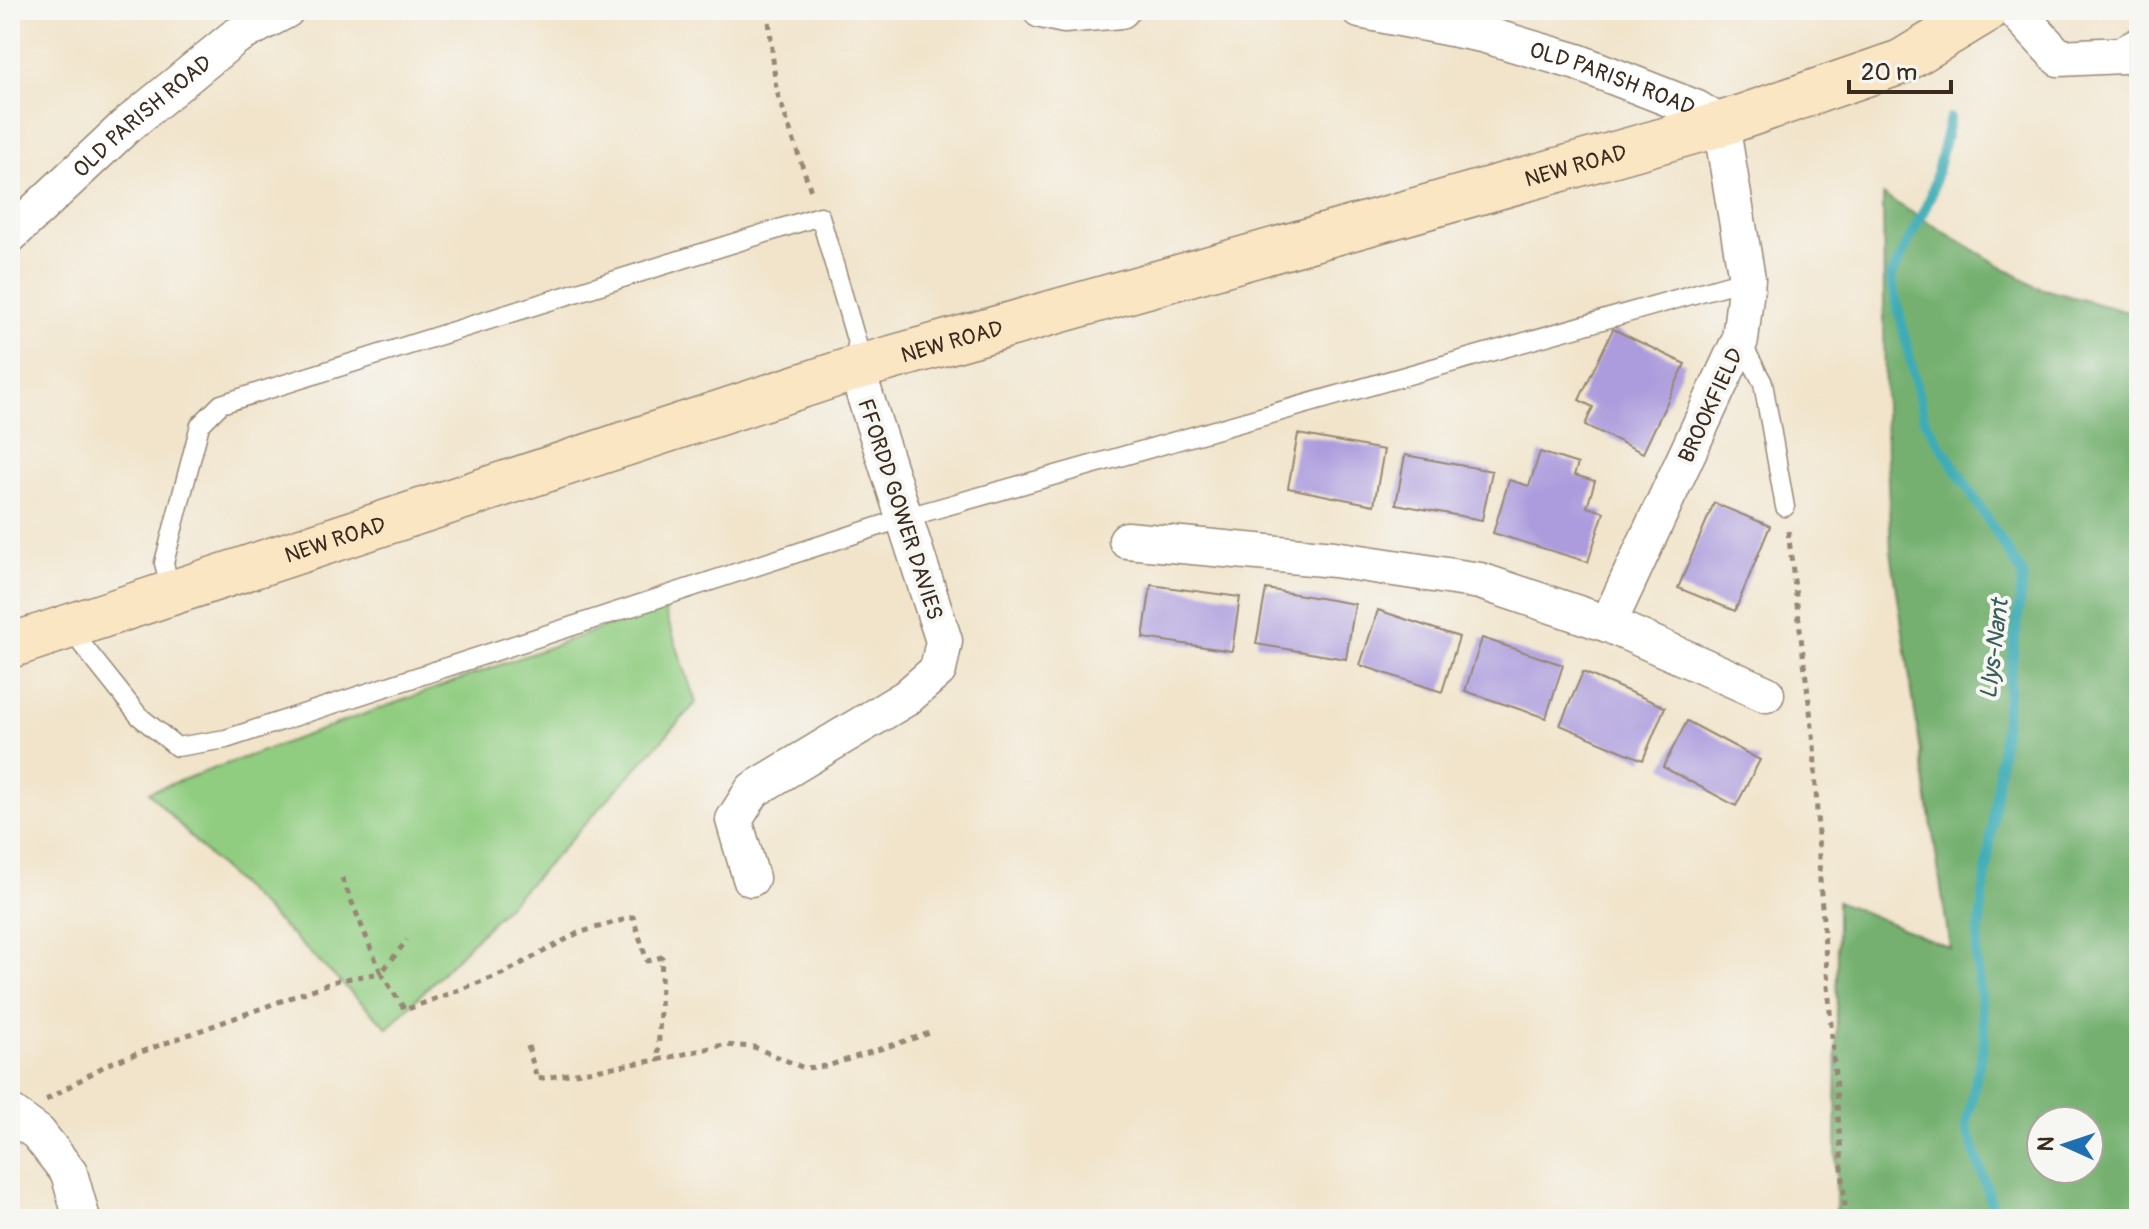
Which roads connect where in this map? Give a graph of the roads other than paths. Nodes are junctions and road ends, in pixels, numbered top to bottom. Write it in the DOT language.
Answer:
graph roads {
  1 [pos="286,10"];
  2 [pos="1041,10"];
  3 [pos="1121,10"];
  4 [pos="1360,10"];
  5 [pos="1987,10"];
  6 [pos="2015,10"];
  7 [pos="2139,46"];
  8 [pos="1721,124"];
  9 [pos="10,235"];
  10 [pos="1747,279"];
  11 [pos="1740,340"];
  12 [pos="856,368"];
  13 [pos="1785,507"];
  14 [pos="904,518"];
  15 [pos="1127,540"];
  16 [pos="171,592"];
  17 [pos="1608,624"];
  18 [pos="68,627"];
  19 [pos="10,646"];
  20 [pos="1766,694"];
  21 [pos="751,878"];
  22 [pos="24,1123"];
  23 [pos="82,1219"];
  1 -- 9 [label="street, OLD PARISH ROAD"];
  2 -- 3 [label="street"];
  4 -- 8 [label="street, OLD PARISH ROAD"];
  5 -- 8 [label="main road, NEW ROAD"];
  6 -- 7 [label="street"];
  8 -- 10 [label="street, BROOKFIELD"];
  8 -- 12 [label="main road, NEW ROAD"];
  10 -- 11 [label="street, BROOKFIELD"];
  10 -- 14 [label="lane"];
  11 -- 13 [label="lane"];
  11 -- 17 [label="street, BROOKFIELD"];
  12 -- 14 [label="street, FFORDD GOWER DAVIES"];
  12 -- 16 [label="main road, NEW ROAD"];
  12 -- 16 [label="lane"];
  14 -- 18 [label="lane"];
  14 -- 21 [label="street, FFORDD GOWER DAVIES"];
  15 -- 17 [label="street"];
  16 -- 18 [label="main road, NEW ROAD"];
  17 -- 20 [label="street"];
  18 -- 19 [label="main road, NEW ROAD"];
  22 -- 23 [label="street"];
}
